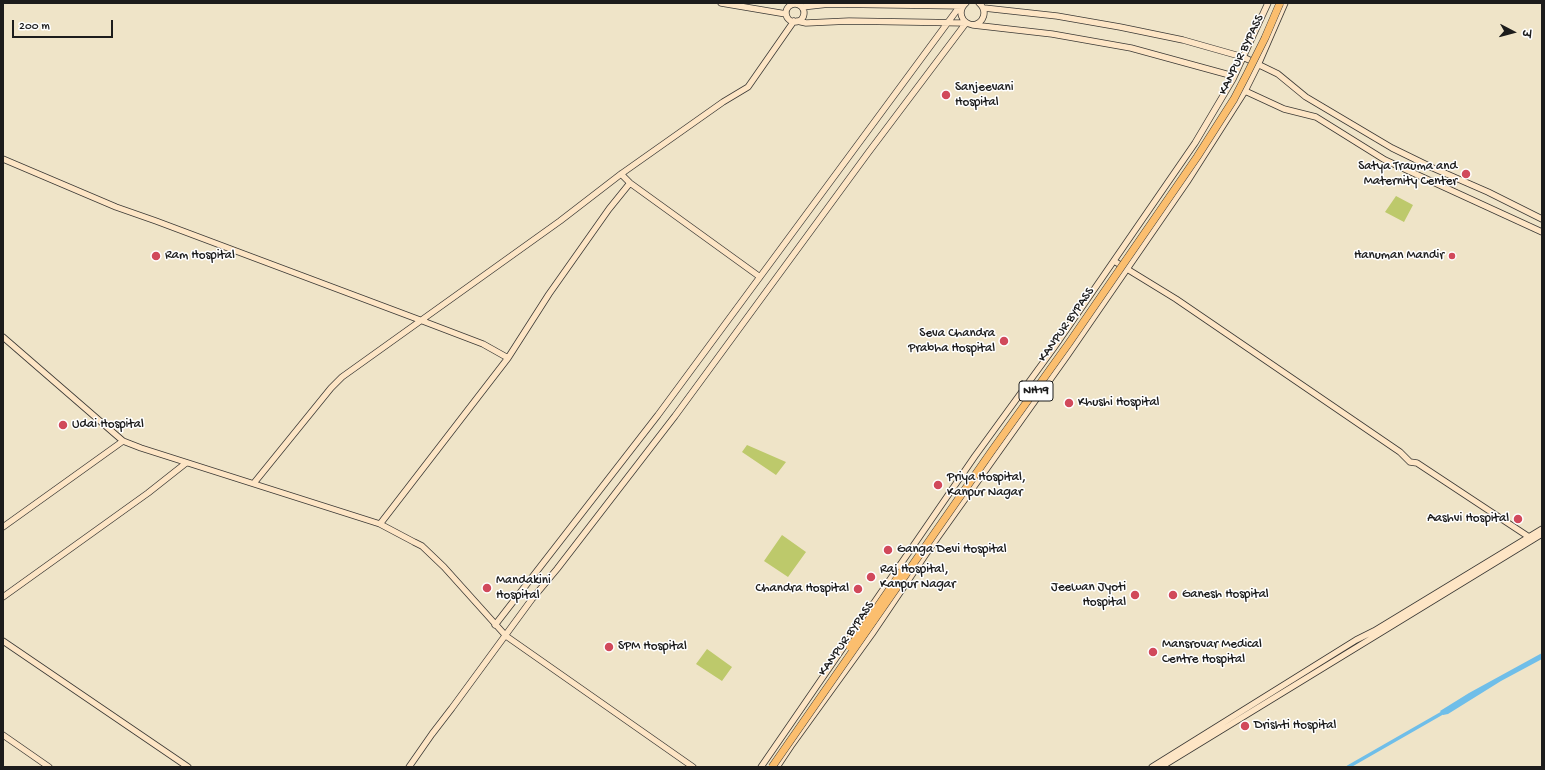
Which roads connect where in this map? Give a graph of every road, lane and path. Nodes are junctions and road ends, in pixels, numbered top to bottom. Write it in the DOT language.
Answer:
graph roads {
  1 [pos="721,3"];
  2 [pos="979,3"];
  3 [pos="1268,3"];
  4 [pos="1275,3"];
  5 [pos="1280,3"];
  6 [pos="1285,3"];
  7 [pos="790,4"];
  8 [pos="963,5"];
  9 [pos="802,7"];
  10 [pos="984,8"];
  11 [pos="786,14"];
  12 [pos="796,21"];
  13 [pos="948,22"];
  14 [pos="966,23"];
  15 [pos="973,25"];
  16 [pos="1243,57"];
  17 [pos="1258,65"];
  18 [pos="1234,79"];
  19 [pos="1245,91"];
  20 [pos="3,159"];
  21 [pos="621,174"];
  22 [pos="630,183"];
  23 [pos="1542,219"];
  24 [pos="1542,232"];
  25 [pos="1114,261"];
  26 [pos="1127,269"];
  27 [pos="760,277"];
  28 [pos="424,317"];
  29 [pos="3,337"];
  30 [pos="508,358"];
  31 [pos="123,441"];
  32 [pos="186,463"];
  33 [pos="254,483"];
  34 [pos="380,524"];
  35 [pos="3,527"];
  36 [pos="1542,529"];
  37 [pos="1542,534"];
  38 [pos="1529,537"];
  39 [pos="3,597"];
  40 [pos="495,625"];
  41 [pos="506,636"];
  42 [pos="3,641"];
  43 [pos="3,735"];
  44 [pos="49,767"];
  45 [pos="188,767"];
  46 [pos="409,767"];
  47 [pos="692,767"];
  48 [pos="761,767"];
  49 [pos="767,767"];
  50 [pos="772,767"];
  51 [pos="777,767"];
  52 [pos="1152,767"];
  53 [pos="1161,767"];
  1 -- 11 [label="street"];
  2 -- 10 [label="street"];
  3 -- 16 [label="street"];
  4 -- 49 [label="highway, KANPUR BYPASS / NH19, bridge"];
  5 -- 50 [label="highway, KANPUR BYPASS / NH19, bridge"];
  6 -- 17 [label="street"];
  7 -- 9 [label="street"];
  7 -- 11 [label="street"];
  8 -- 9 [label="street"];
  8 -- 13 [label="street"];
  8 -- 14 [label="street"];
  9 -- 12 [label="street"];
  10 -- 15 [label="street"];
  10 -- 16 [label="street"];
  11 -- 12 [label="street"];
  12 -- 13 [label="street"];
  12 -- 21 [label="street"];
  13 -- 14 [label="street"];
  13 -- 27 [label="street"];
  14 -- 15 [label="street"];
  14 -- 41 [label="street"];
  15 -- 18 [label="street"];
  16 -- 17 [label="street"];
  16 -- 18 [label="street"];
  17 -- 19 [label="street"];
  17 -- 23 [label="street"];
  18 -- 25 [label="street"];
  19 -- 24 [label="street"];
  19 -- 26 [label="street"];
  20 -- 28 [label="street"];
  21 -- 22 [label="street"];
  21 -- 28 [label="street"];
  22 -- 27 [label="street"];
  22 -- 30 [label="street"];
  25 -- 26 [label="street"];
  25 -- 48 [label="street"];
  26 -- 38 [label="street"];
  26 -- 51 [label="street"];
  27 -- 40 [label="street"];
  28 -- 30 [label="street"];
  28 -- 33 [label="street"];
  29 -- 31 [label="street"];
  30 -- 34 [label="street"];
  31 -- 32 [label="street"];
  31 -- 35 [label="street"];
  32 -- 33 [label="street"];
  32 -- 39 [label="street"];
  33 -- 34 [label="street"];
  34 -- 40 [label="street"];
  36 -- 38 [label="street"];
  37 -- 53 [label="street"];
  38 -- 52 [label="street"];
  40 -- 41 [label="street"];
  41 -- 46 [label="street"];
  41 -- 47 [label="street"];
  42 -- 45 [label="street"];
  43 -- 44 [label="street"];
}
